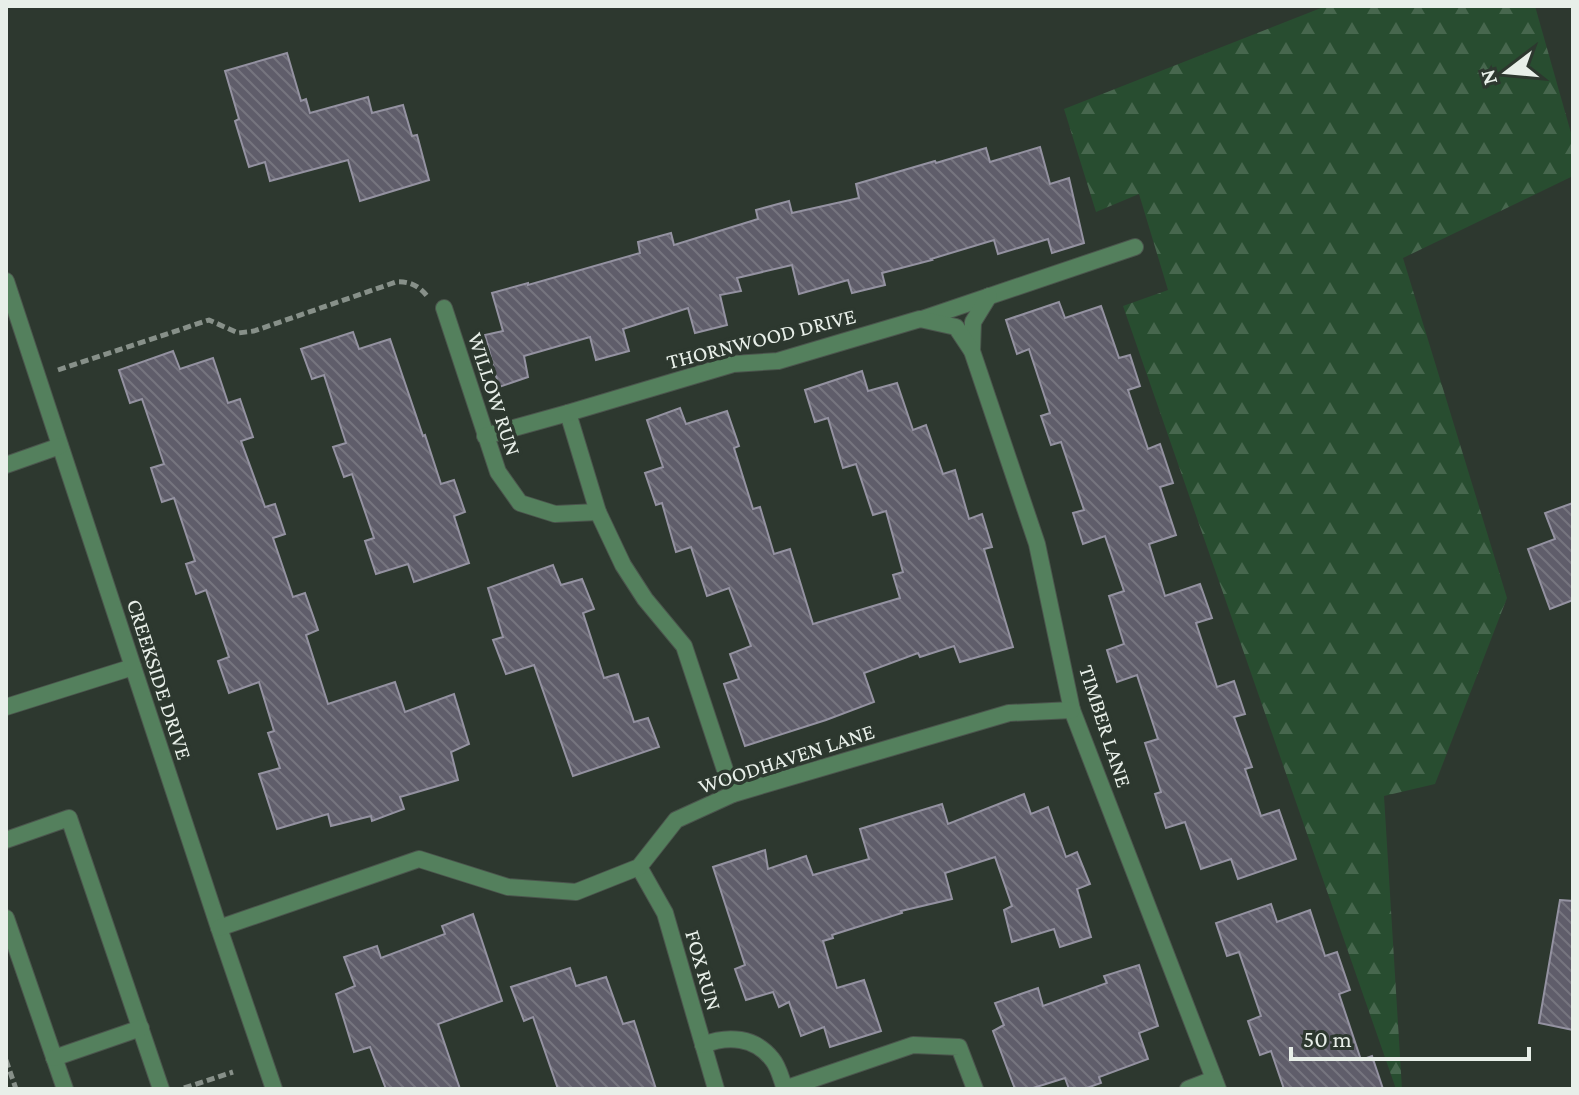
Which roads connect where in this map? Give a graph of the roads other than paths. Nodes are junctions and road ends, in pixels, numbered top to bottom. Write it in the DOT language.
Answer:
graph roads {
  1 [pos="1135,247"];
  2 [pos="6,281"];
  3 [pos="989,296"];
  4 [pos="444,308"];
  5 [pos="920,319"];
  6 [pos="956,327"];
  7 [pos="972,351"];
  8 [pos="568,413"];
  9 [pos="485,436"];
  10 [pos="60,446"];
  11 [pos="6,465"];
  12 [pos="598,512"];
  13 [pos="133,667"];
  14 [pos="6,707"];
  15 [pos="1072,710"];
  16 [pos="733,794"];
  17 [pos="6,840"];
  18 [pos="639,867"];
  19 [pos="6,918"];
  20 [pos="219,928"];
  21 [pos="141,1028"];
  22 [pos="703,1045"];
  23 [pos="54,1058"];
  24 [pos="1216,1084"];
  25 [pos="65,1089"];
  26 [pos="161,1089"];
  27 [pos="274,1089"];
  28 [pos="716,1089"];
  29 [pos="784,1089"];
  30 [pos="975,1089"];
  31 [pos="1188,1089"];
  1 -- 3 [label="street"];
  2 -- 10 [label="street, CREEKSIDE DRIVE"];
  3 -- 5 [label="street"];
  3 -- 7 [label="street"];
  4 -- 9 [label="street, WILLOW RUN"];
  5 -- 6 [label="street, THORNWOOD DRIVE"];
  5 -- 8 [label="street, THORNWOOD DRIVE"];
  6 -- 7 [label="street, TIMBER LANE"];
  7 -- 15 [label="street, TIMBER LANE"];
  8 -- 9 [label="street, THORNWOOD DRIVE"];
  8 -- 12 [label="street"];
  9 -- 12 [label="street, WILLOW RUN"];
  10 -- 11 [label="street"];
  10 -- 13 [label="street, CREEKSIDE DRIVE"];
  12 -- 16 [label="street"];
  13 -- 14 [label="street"];
  13 -- 20 [label="street, CREEKSIDE DRIVE"];
  15 -- 16 [label="street, WOODHAVEN LANE"];
  15 -- 24 [label="street, TIMBER LANE"];
  16 -- 18 [label="street, WOODHAVEN LANE"];
  17 -- 21 [label="street"];
  18 -- 20 [label="street"];
  18 -- 22 [label="street, FOX RUN"];
  19 -- 23 [label="street"];
  20 -- 27 [label="street, CREEKSIDE DRIVE"];
  21 -- 23 [label="street"];
  21 -- 26 [label="street"];
  22 -- 28 [label="street, FOX RUN"];
  22 -- 29 [label="street"];
  23 -- 25 [label="street"];
  24 -- 31 [label="street"];
  29 -- 30 [label="street"];
}
